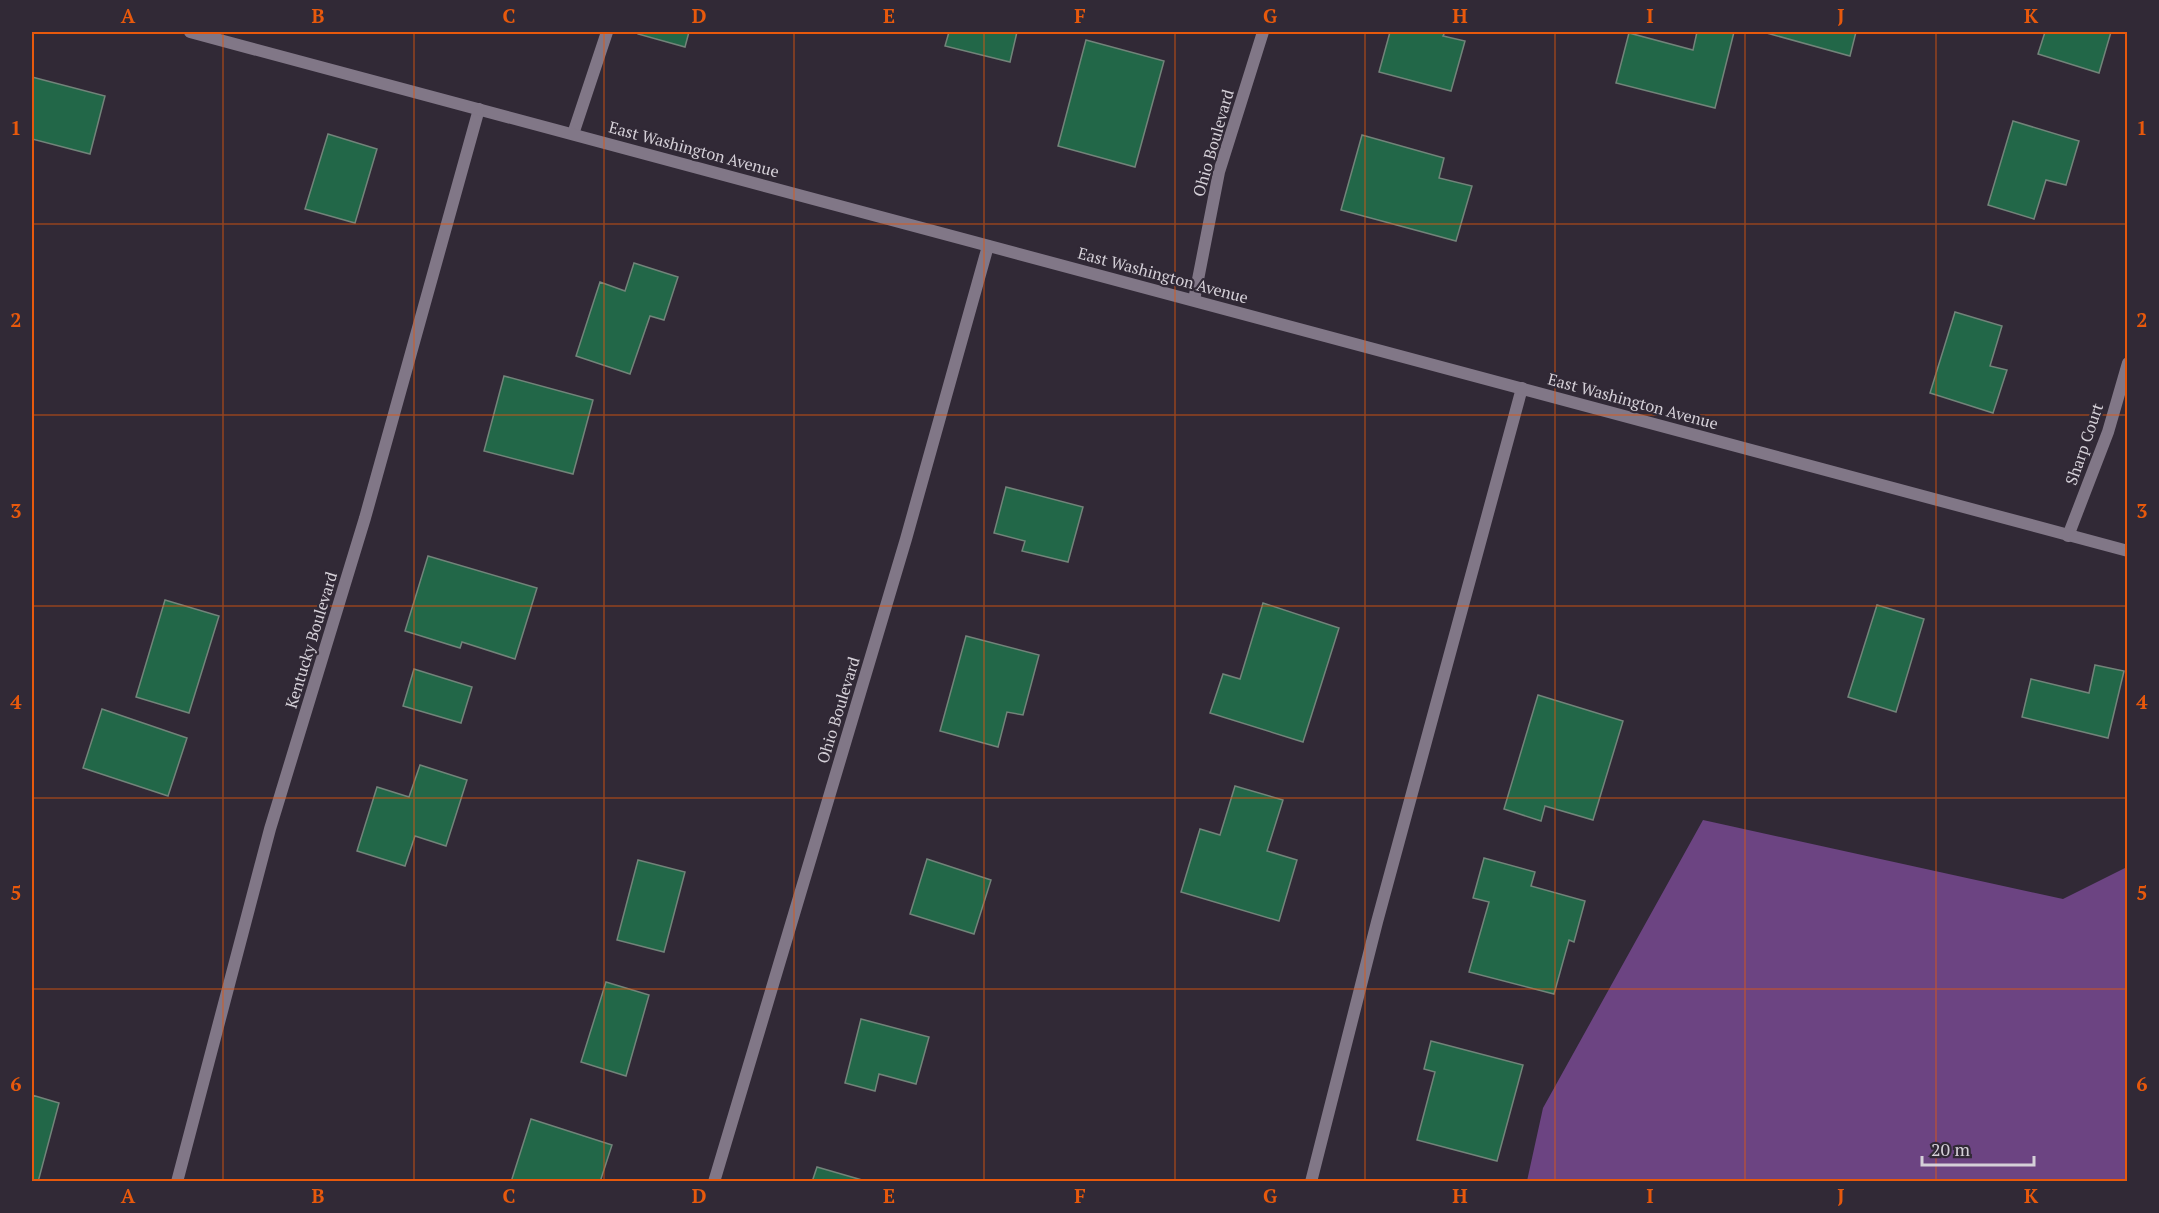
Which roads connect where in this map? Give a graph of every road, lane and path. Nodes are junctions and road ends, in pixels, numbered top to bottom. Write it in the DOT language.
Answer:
graph roads {
  1 [pos="190,32"];
  2 [pos="607,32"];
  3 [pos="1263,32"];
  4 [pos="479,109"];
  5 [pos="573,134"];
  6 [pos="988,246"];
  7 [pos="1194,300"];
  8 [pos="2127,363"];
  9 [pos="1522,388"];
  10 [pos="2068,536"];
  11 [pos="2127,551"];
  12 [pos="177,1182"];
  13 [pos="714,1182"];
  14 [pos="1311,1182"];
  1 -- 4 [label="street, East Washington Avenue"];
  2 -- 5 [label="street"];
  3 -- 7 [label="street, Ohio Boulevard"];
  4 -- 5 [label="street, East Washington Avenue"];
  4 -- 12 [label="street, Kentucky Boulevard"];
  5 -- 6 [label="street, East Washington Avenue"];
  6 -- 7 [label="street, East Washington Avenue"];
  6 -- 13 [label="street, Ohio Boulevard"];
  7 -- 9 [label="street, East Washington Avenue"];
  8 -- 10 [label="street, Sharp Court"];
  9 -- 10 [label="street, East Washington Avenue"];
  9 -- 14 [label="street"];
  10 -- 11 [label="street, East Washington Avenue"];
}
